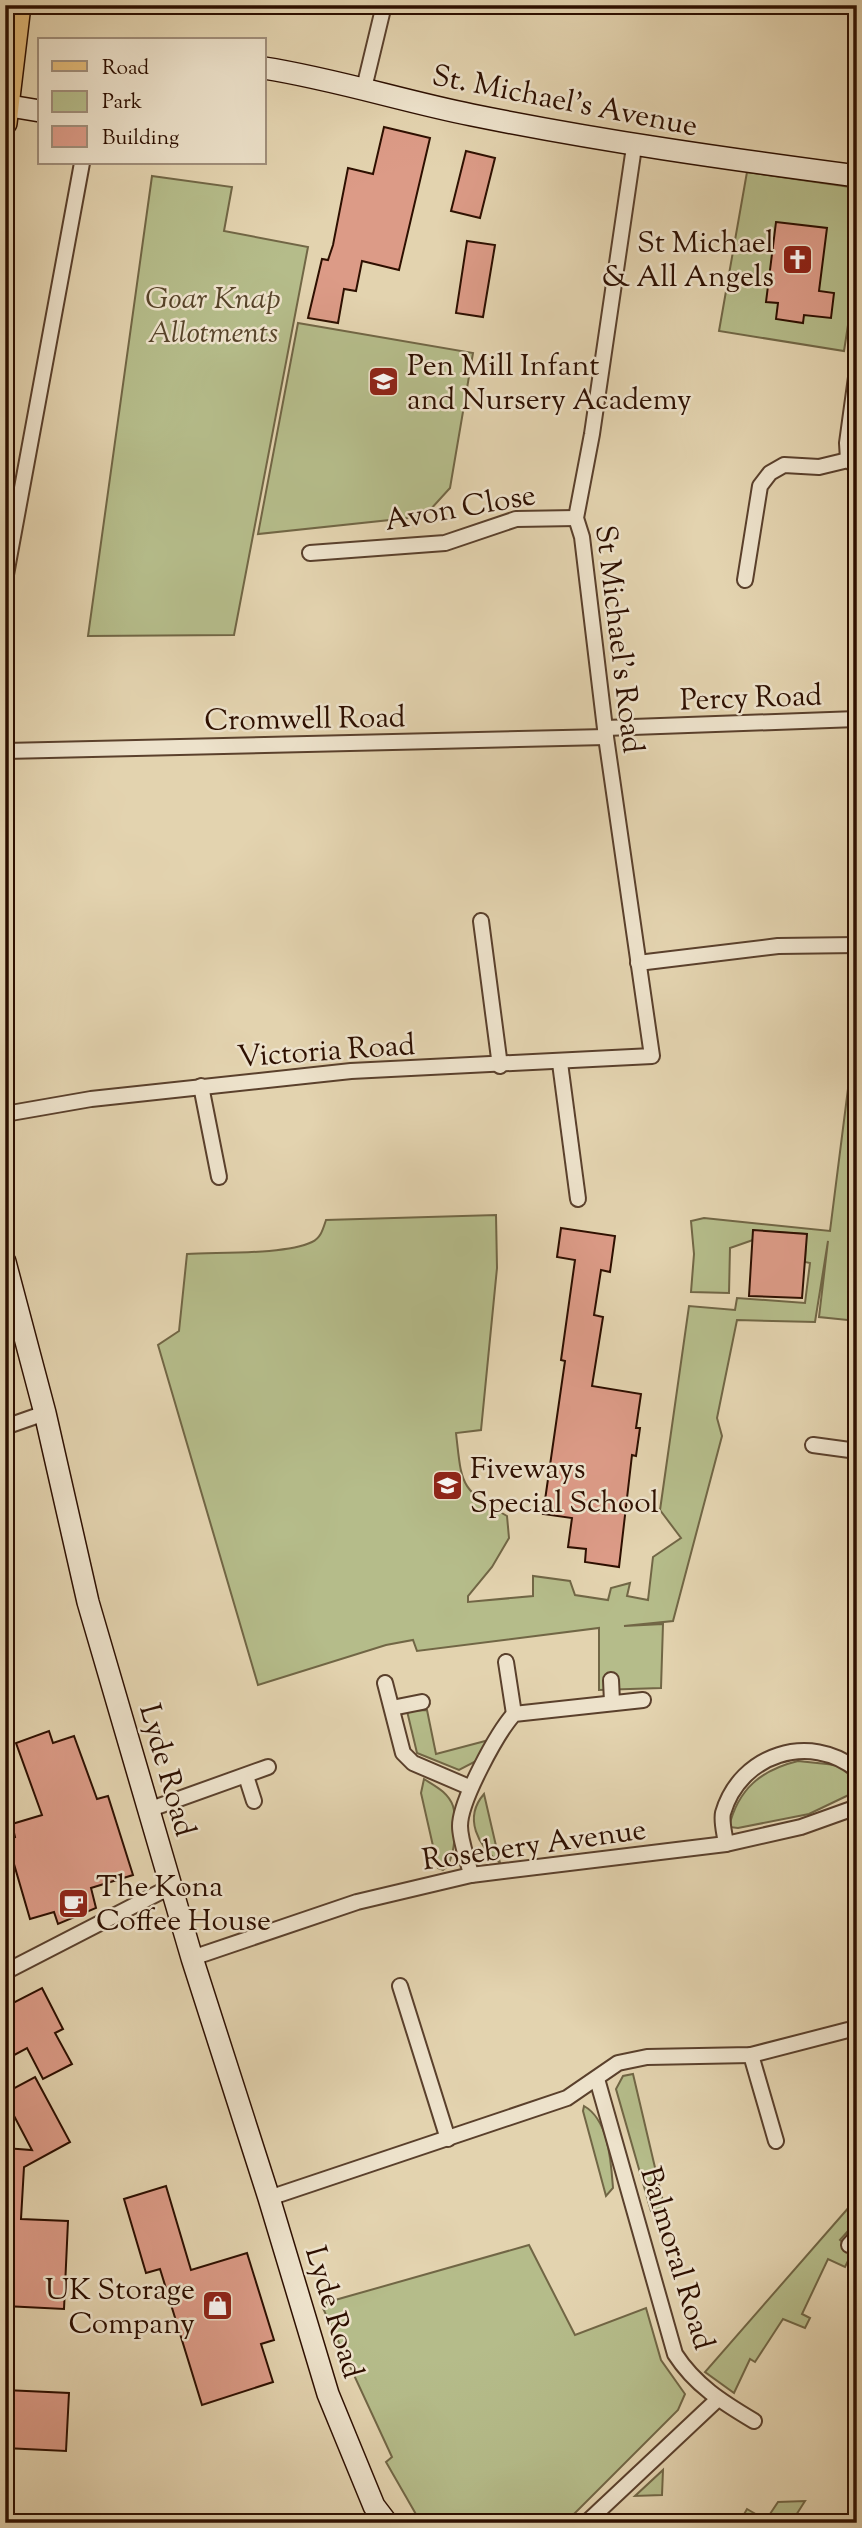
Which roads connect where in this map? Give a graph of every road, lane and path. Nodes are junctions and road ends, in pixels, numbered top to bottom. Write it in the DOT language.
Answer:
graph roads {
  1 [pos="19,5"];
  2 [pos="384,5"];
  3 [pos="266,68"];
  4 [pos="364,88"];
  5 [pos="38,111"];
  6 [pos="7,114"];
  7 [pos="635,147"];
  8 [pos="82,164"];
  9 [pos="857,176"];
  10 [pos="857,370"];
  11 [pos="853,464"];
  12 [pos="576,518"];
  13 [pos="310,553"];
  14 [pos="5,580"];
  15 [pos="745,580"];
  16 [pos="857,719"];
  17 [pos="606,733"];
  18 [pos="5,751"];
  19 [pos="481,921"];
  20 [pos="857,945"];
  21 [pos="638,963"];
  22 [pos="652,1056"];
  23 [pos="560,1063"];
  24 [pos="500,1066"];
  25 [pos="201,1086"];
  26 [pos="5,1114"];
  27 [pos="219,1177"];
  28 [pos="578,1199"];
  29 [pos="5,1262"];
  30 [pos="45,1413"];
  31 [pos="5,1427"];
  32 [pos="813,1445"];
  33 [pos="857,1451"];
  34 [pos="506,1662"];
  35 [pos="611,1680"];
  36 [pos="385,1683"];
  37 [pos="643,1700"];
  38 [pos="422,1702"];
  39 [pos="612,1702"];
  40 [pos="392,1707"];
  41 [pos="514,1714"];
  42 [pos="268,1767"];
  43 [pos="857,1770"];
  44 [pos="246,1776"];
  45 [pos="469,1787"];
  46 [pos="254,1801"];
  47 [pos="857,1807"];
  48 [pos="148,1810"];
  49 [pos="726,1844"];
  50 [pos="471,1875"];
  51 [pos="170,1887"];
  52 [pos="192,1958"];
  53 [pos="5,1972"];
  54 [pos="400,1986"];
  55 [pos="848,2030"];
  56 [pos="751,2055"];
  57 [pos="597,2080"];
  58 [pos="448,2139"];
  59 [pos="776,2141"];
  60 [pos="269,2198"];
  61 [pos="718,2399"];
  62 [pos="754,2421"];
  63 [pos="387,2523"];
  64 [pos="586,2523"];
  1 -- 6 [label="main road"];
  2 -- 4 [label="street"];
  3 -- 4 [label="street, St. Michael's Avenue"];
  4 -- 7 [label="street, St. Michael's Avenue"];
  5 -- 6 [label="street"];
  7 -- 9 [label="street, St. Michael's Avenue"];
  7 -- 12 [label="street, St Michael's Road"];
  8 -- 14 [label="street"];
  10 -- 11 [label="street"];
  11 -- 15 [label="street"];
  12 -- 13 [label="street, Avon Close"];
  12 -- 17 [label="street, St Michael's Road"];
  16 -- 17 [label="street, Percy Road"];
  17 -- 18 [label="street, Cromwell Road"];
  17 -- 21 [label="street, St Michael's Road"];
  19 -- 24 [label="street"];
  20 -- 21 [label="street"];
  21 -- 22 [label="street, St Michael's Road"];
  22 -- 23 [label="street, Victoria Road"];
  23 -- 24 [label="street, Victoria Road"];
  23 -- 28 [label="street"];
  24 -- 25 [label="street, Victoria Road"];
  25 -- 26 [label="street, Victoria Road"];
  25 -- 27 [label="street"];
  29 -- 30 [label="street, Lyde Road"];
  30 -- 31 [label="street"];
  30 -- 48 [label="street, Lyde Road"];
  32 -- 33 [label="street"];
  34 -- 41 [label="street"];
  35 -- 39 [label="street"];
  36 -- 40 [label="street"];
  37 -- 39 [label="street"];
  38 -- 40 [label="street"];
  39 -- 41 [label="street"];
  40 -- 45 [label="street"];
  41 -- 45 [label="street"];
  42 -- 44 [label="street"];
  43 -- 49 [label="street"];
  44 -- 46 [label="street"];
  44 -- 48 [label="street"];
  45 -- 50 [label="street"];
  47 -- 49 [label="street, Rosebery Avenue"];
  48 -- 51 [label="street, Lyde Road"];
  49 -- 50 [label="street, Rosebery Avenue"];
  50 -- 52 [label="street, Rosebery Avenue"];
  51 -- 52 [label="street, Lyde Road"];
  51 -- 53 [label="street"];
  52 -- 60 [label="street, Lyde Road"];
  54 -- 58 [label="street"];
  55 -- 56 [label="street"];
  56 -- 57 [label="street"];
  56 -- 59 [label="street"];
  57 -- 58 [label="street"];
  57 -- 61 [label="street, Balmoral Road"];
  58 -- 60 [label="street"];
  60 -- 63 [label="street, Lyde Road"];
  61 -- 62 [label="street, Balmoral Road"];
  61 -- 64 [label="street"];
}
